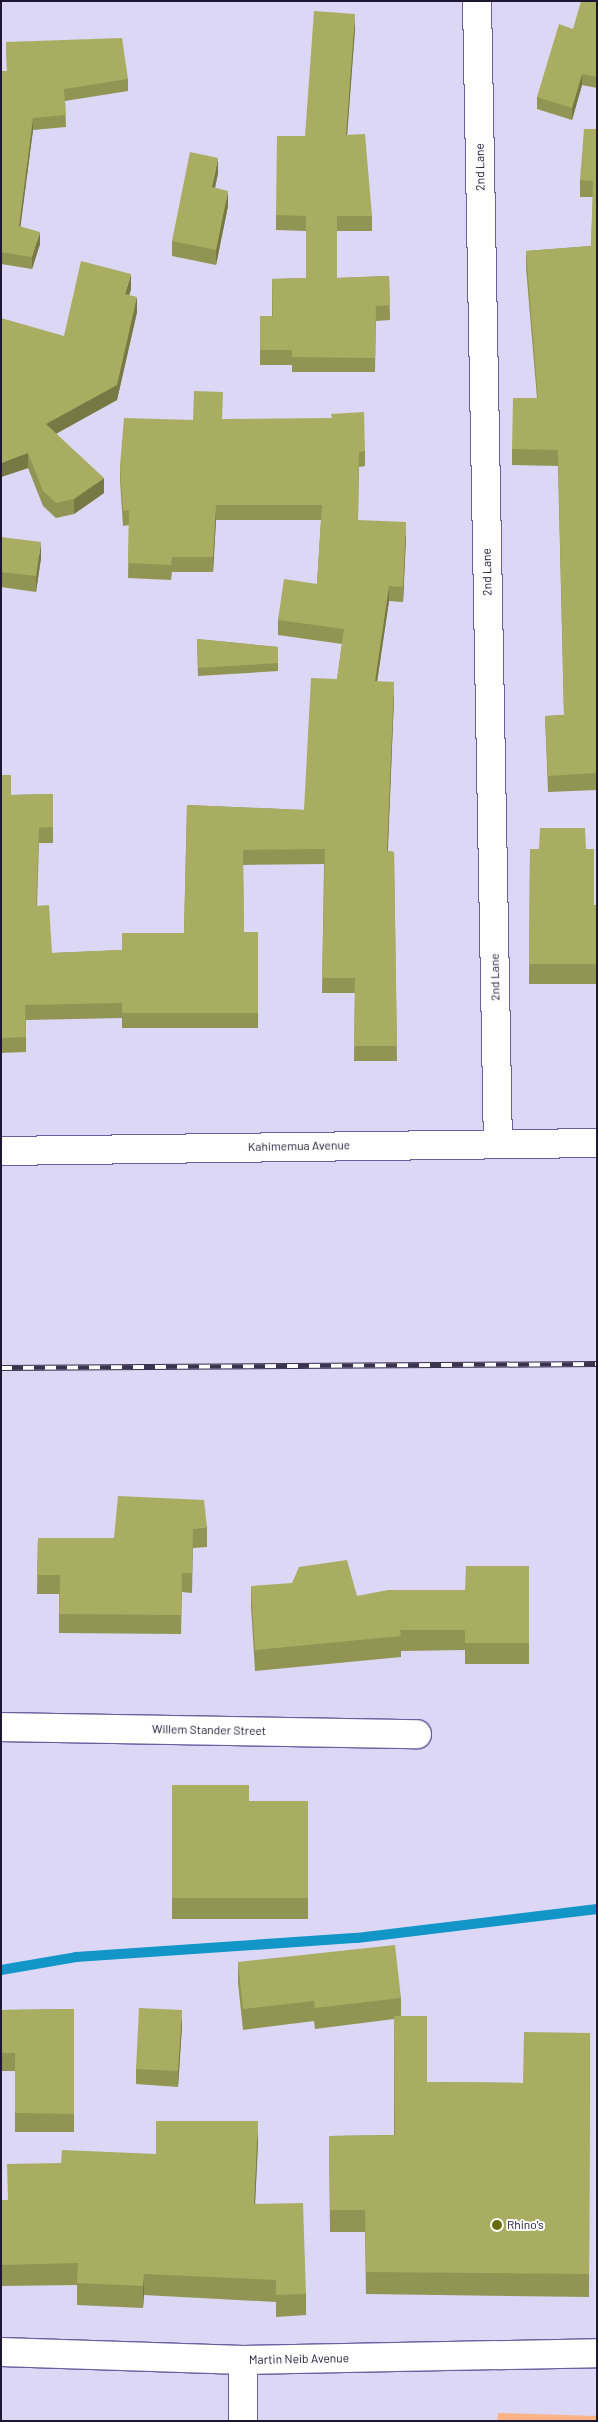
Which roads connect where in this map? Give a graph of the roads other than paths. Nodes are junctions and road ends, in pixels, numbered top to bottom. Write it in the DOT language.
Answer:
graph roads {
  1 [pos="477,1"];
  2 [pos="498,1143"];
  3 [pos="597,1143"];
  4 [pos="1,1151"];
  5 [pos="1,1727"];
  6 [pos="417,1734"];
  7 [pos="1,2352"];
  8 [pos="597,2353"];
  9 [pos="242,2360"];
  10 [pos="243,2421"];
  1 -- 2 [label="street, 2nd Lane"];
  2 -- 3 [label="street, Kahimemua Avenue"];
  2 -- 4 [label="street, Kahimemua Avenue"];
  5 -- 6 [label="street, Willem Stander Street"];
  7 -- 9 [label="street, Martin Neib Avenue"];
  8 -- 9 [label="street, Martin Neib Avenue"];
  9 -- 10 [label="street"];
}
